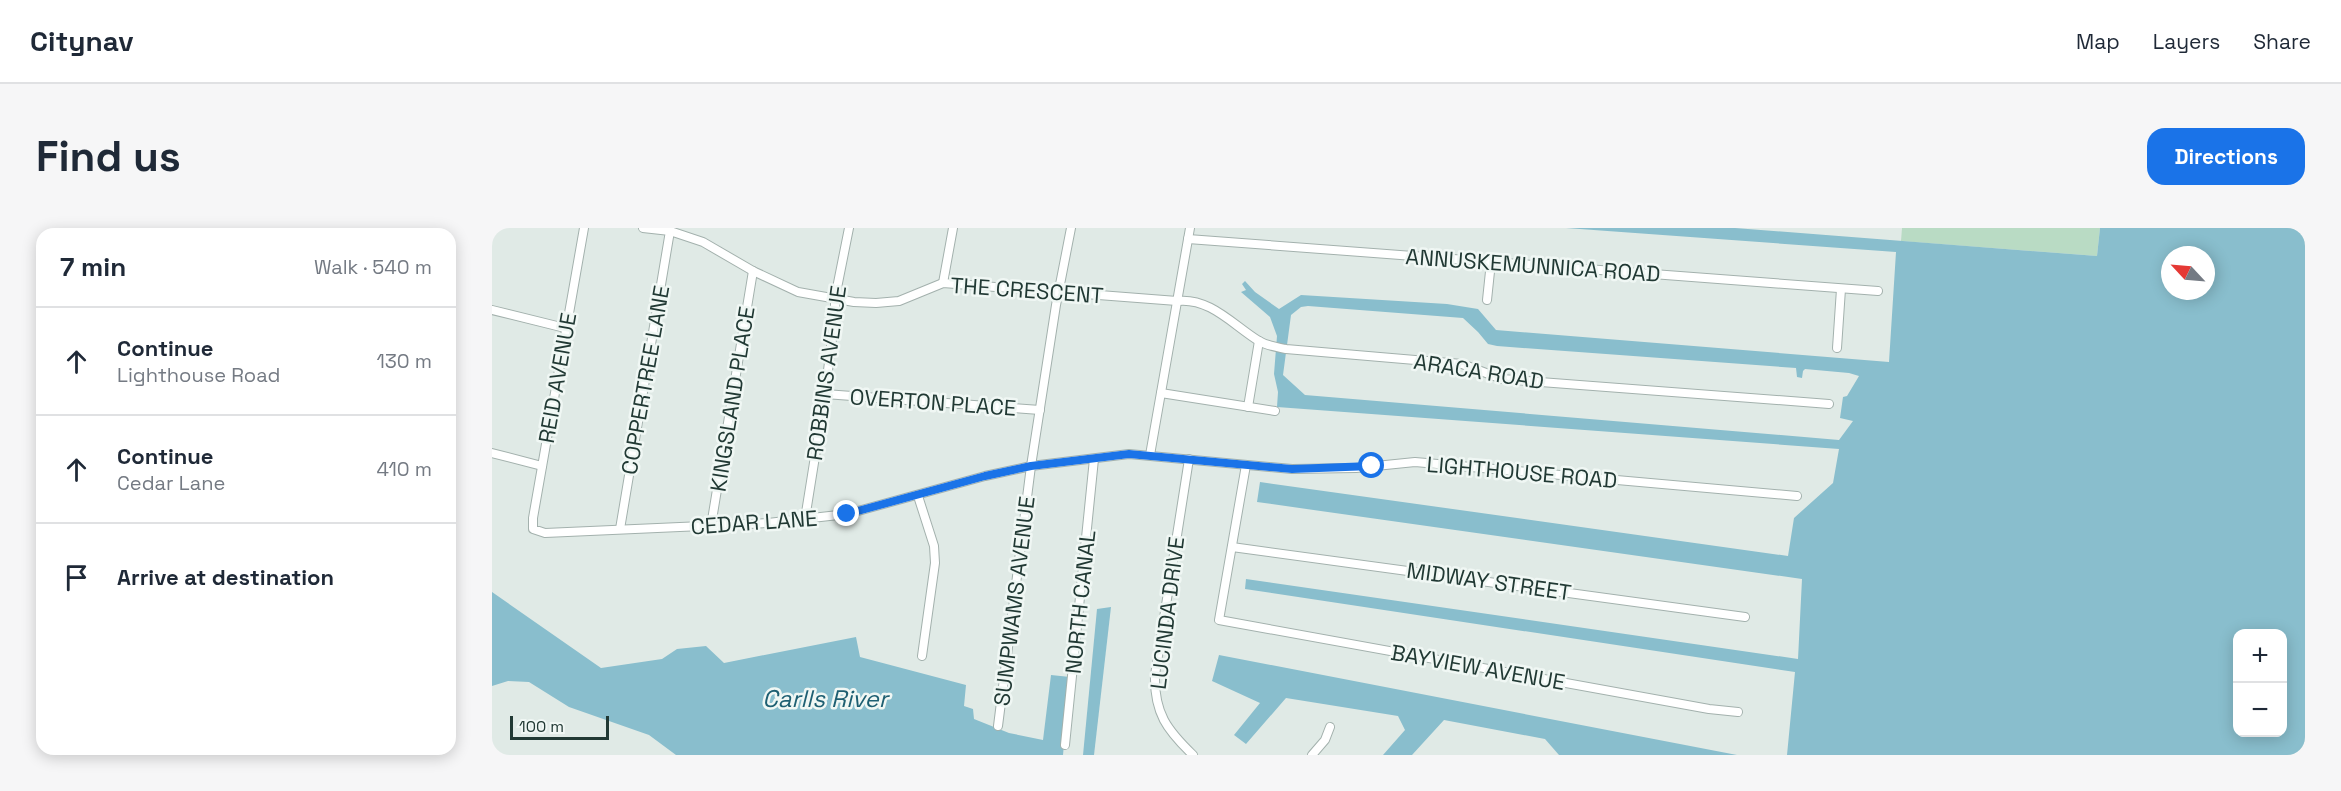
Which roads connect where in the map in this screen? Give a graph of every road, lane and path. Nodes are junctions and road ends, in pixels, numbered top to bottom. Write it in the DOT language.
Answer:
graph roads {
  1 [pos="584,228"];
  2 [pos="643,228"];
  3 [pos="849,228"];
  4 [pos="953,228"];
  5 [pos="1071,228"];
  6 [pos="1190,228"];
  7 [pos="670,231"];
  8 [pos="1188,239"];
  9 [pos="1491,262"];
  10 [pos="753,271"];
  11 [pos="943,283"];
  12 [pos="1841,289"];
  13 [pos="1878,291"];
  14 [pos="1060,293"];
  15 [pos="835,298"];
  16 [pos="1487,300"];
  17 [pos="1177,301"];
  18 [pos="492,310"];
  19 [pos="565,328"];
  20 [pos="1259,341"];
  21 [pos="1837,348"];
  22 [pos="1161,393"];
  23 [pos="825,394"];
  24 [pos="1829,404"];
  25 [pos="1248,407"];
  26 [pos="1040,410"];
  27 [pos="1275,411"];
  28 [pos="492,453"];
  29 [pos="1150,455"];
  30 [pos="1094,459"];
  31 [pos="1189,459"];
  32 [pos="1246,465"];
  33 [pos="542,466"];
  34 [pos="1031,466"];
  35 [pos="918,496"];
  36 [pos="1797,496"];
  37 [pos="805,519"];
  38 [pos="711,526"];
  39 [pos="533,529"];
  40 [pos="620,529"];
  41 [pos="1232,547"];
  42 [pos="1745,616"];
  43 [pos="922,656"];
  44 [pos="1738,712"];
  45 [pos="999,726"];
  46 [pos="1330,727"];
  47 [pos="1065,745"];
  48 [pos="1193,755"];
  49 [pos="1312,755"];
  1 -- 19 [label="street, REID AVENUE"];
  2 -- 7 [label="street, THE CRESCENT"];
  3 -- 15 [label="street, ROBBINS AVENUE"];
  4 -- 11 [label="street"];
  5 -- 14 [label="street, SUMPWAMS AVENUE"];
  6 -- 8 [label="street"];
  7 -- 10 [label="street, THE CRESCENT"];
  7 -- 40 [label="street, COPPERTREE LANE"];
  8 -- 9 [label="street, ANNUSKEMUNNICA ROAD"];
  8 -- 17 [label="street"];
  9 -- 12 [label="street, ANNUSKEMUNNICA ROAD"];
  9 -- 16 [label="street"];
  10 -- 15 [label="street, THE CRESCENT"];
  10 -- 38 [label="street, KINGSLAND PLACE"];
  11 -- 14 [label="street, THE CRESCENT"];
  11 -- 15 [label="street, THE CRESCENT"];
  12 -- 13 [label="street, ANNUSKEMUNNICA ROAD"];
  12 -- 21 [label="street"];
  14 -- 17 [label="street, THE CRESCENT"];
  14 -- 26 [label="street, SUMPWAMS AVENUE"];
  15 -- 23 [label="street, ROBBINS AVENUE"];
  17 -- 20 [label="street, ARACA ROAD"];
  17 -- 22 [label="street"];
  18 -- 19 [label="street"];
  19 -- 33 [label="street, REID AVENUE"];
  20 -- 24 [label="street, ARACA ROAD"];
  20 -- 25 [label="street"];
  22 -- 25 [label="street"];
  22 -- 29 [label="street"];
  23 -- 26 [label="street, OVERTON PLACE"];
  23 -- 37 [label="street, ROBBINS AVENUE"];
  25 -- 27 [label="street"];
  26 -- 34 [label="street, SUMPWAMS AVENUE"];
  28 -- 33 [label="street"];
  29 -- 30 [label="street, CEDAR LANE"];
  29 -- 31 [label="street, CEDAR LANE"];
  30 -- 34 [label="street, CEDAR LANE"];
  30 -- 47 [label="street, NORTH CANAL"];
  31 -- 32 [label="street, CEDAR LANE"];
  31 -- 48 [label="street, LUCINDA DRIVE"];
  32 -- 36 [label="street, LIGHTHOUSE ROAD"];
  32 -- 41 [label="street"];
  33 -- 39 [label="street, REID AVENUE"];
  34 -- 35 [label="street, CEDAR LANE"];
  34 -- 45 [label="street, SUMPWAMS AVENUE"];
  35 -- 37 [label="street, CEDAR LANE"];
  35 -- 43 [label="street"];
  37 -- 38 [label="street, CEDAR LANE"];
  38 -- 40 [label="street, CEDAR LANE"];
  39 -- 40 [label="street, CEDAR LANE"];
  41 -- 42 [label="street, MIDWAY STREET"];
  41 -- 44 [label="street, BAYVIEW AVENUE"];
  46 -- 49 [label="street"];
}
